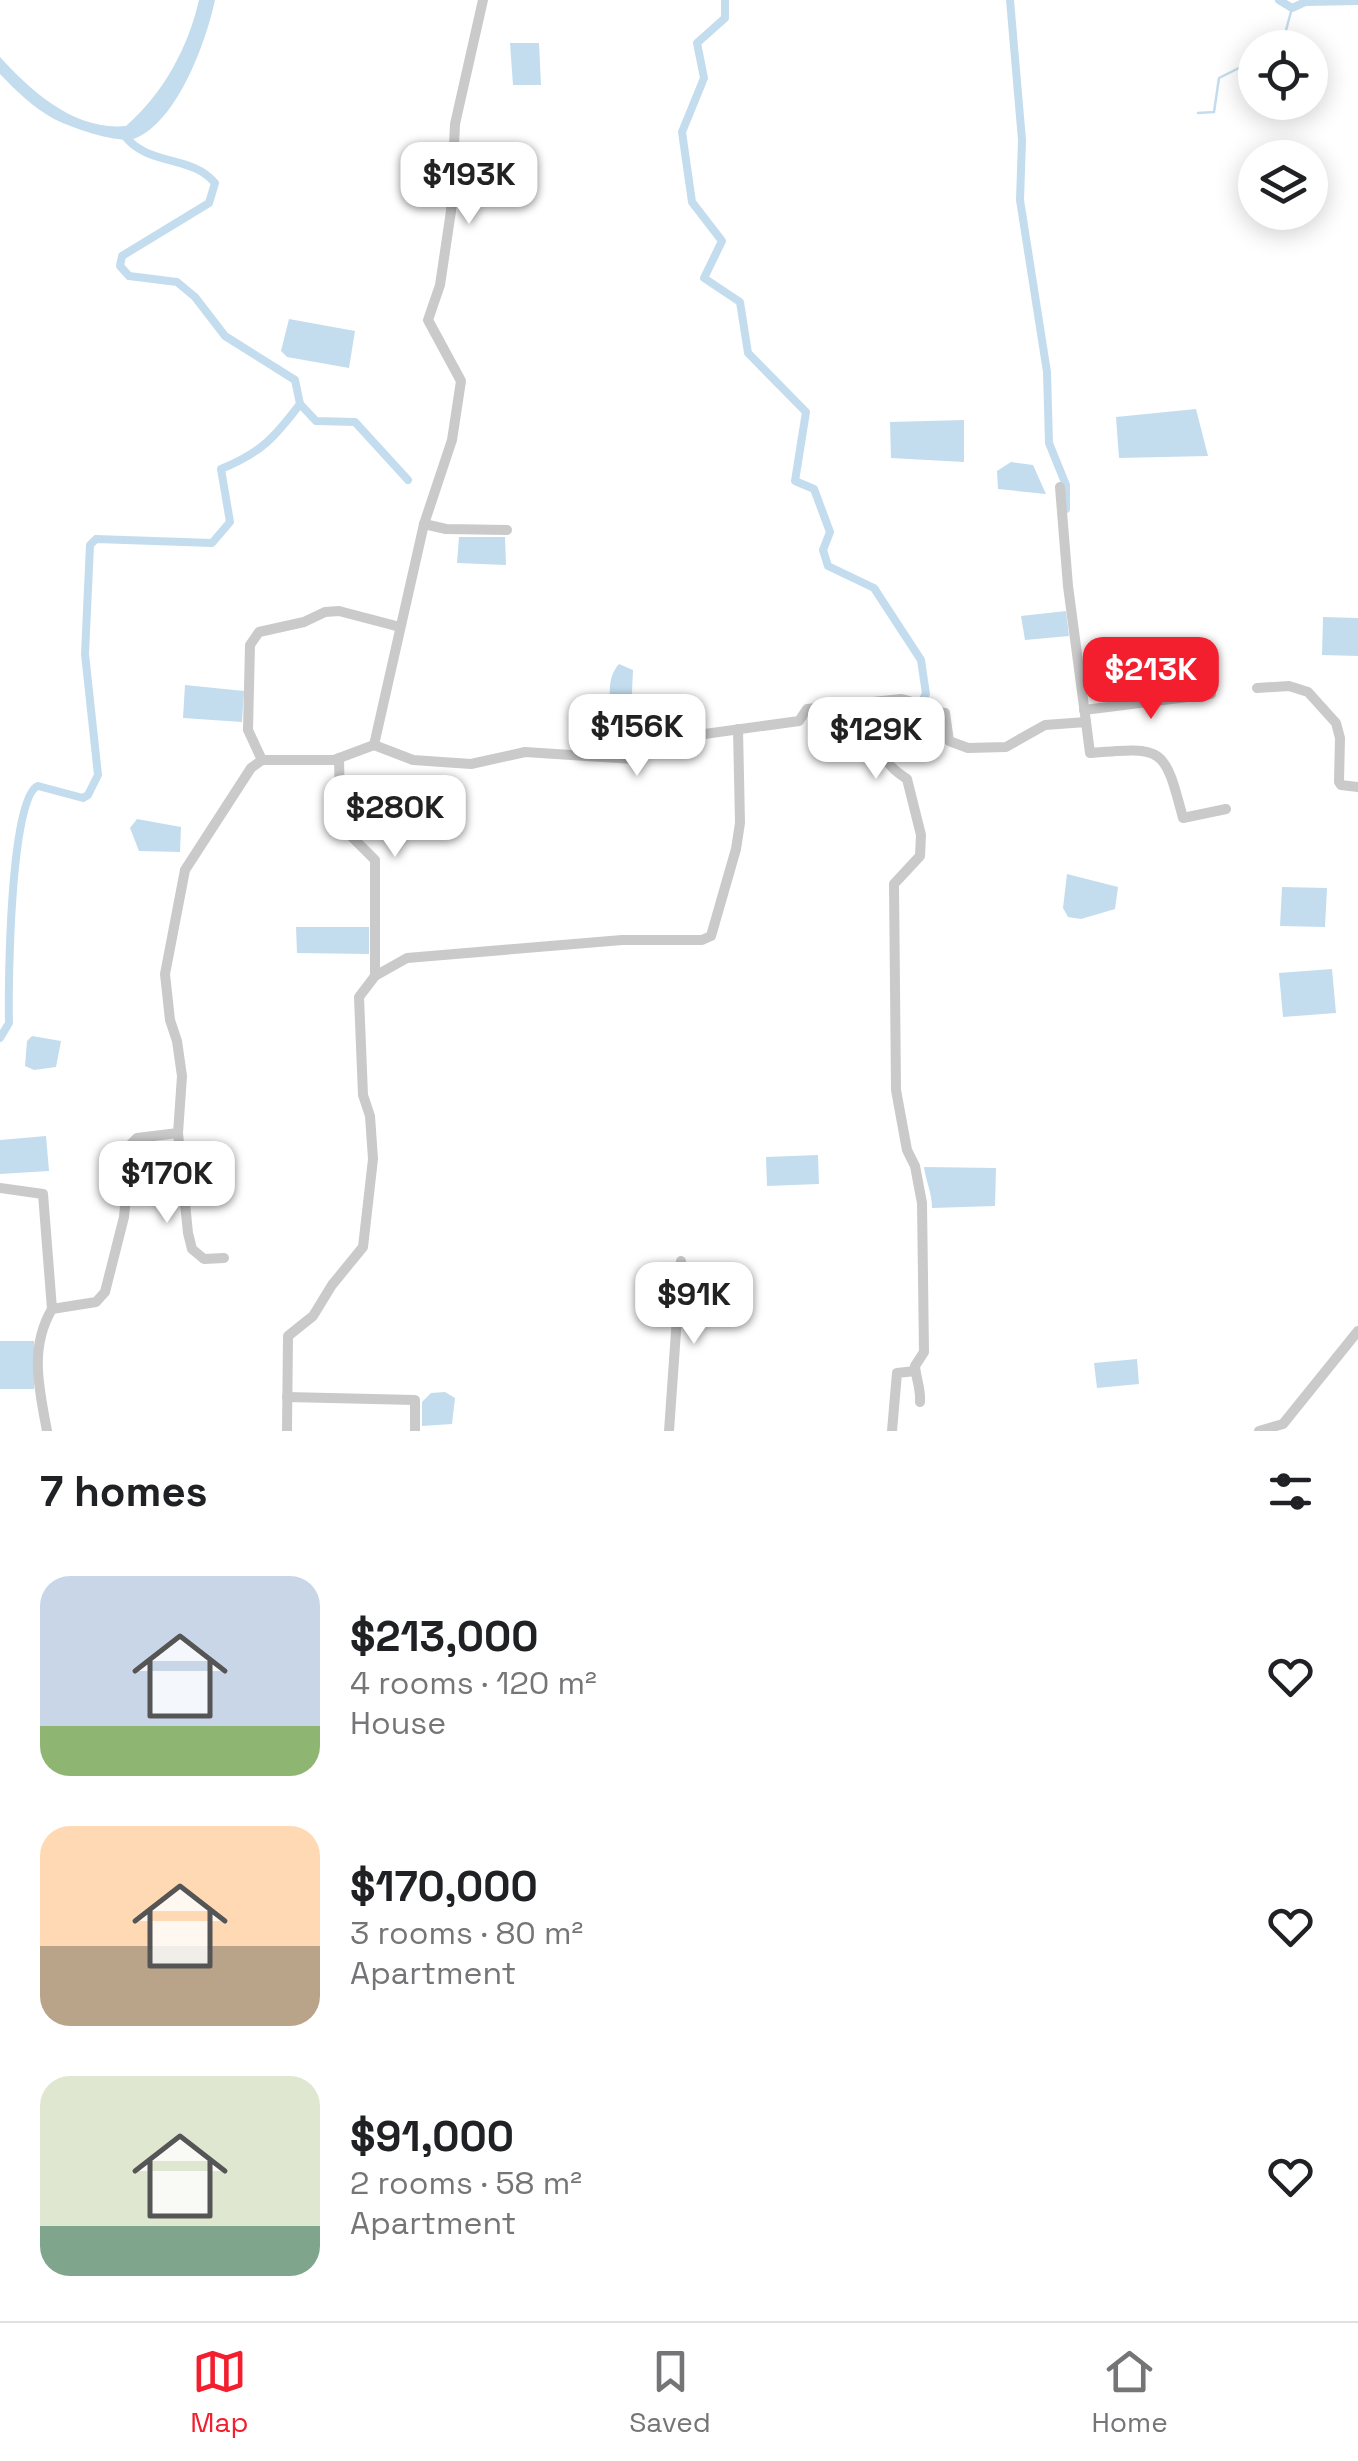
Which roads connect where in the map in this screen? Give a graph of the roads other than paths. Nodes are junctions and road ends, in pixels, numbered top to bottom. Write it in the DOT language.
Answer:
graph roads {
  1 [pos="483,0"];
  2 [pos="1060,487"];
  3 [pos="424,524"];
  4 [pos="507,530"];
  5 [pos="400,628"];
  6 [pos="1257,688"];
  7 [pos="1211,694"];
  8 [pos="915,705"];
  9 [pos="1085,716"];
  10 [pos="738,730"];
  11 [pos="374,745"];
  12 [pos="339,758"];
  13 [pos="262,760"];
  14 [pos="1358,786"];
  15 [pos="1226,808"];
  16 [pos="375,976"];
  17 [pos="178,1133"];
  18 [pos="0,1188"];
  19 [pos="224,1258"];
  20 [pos="680,1261"];
  21 [pos="52,1309"];
  22 [pos="1358,1330"];
  23 [pos="915,1371"];
  24 [pos="288,1397"];
  25 [pos="920,1402"];
  26 [pos="1289,1417"];
  27 [pos="47,1431"];
  28 [pos="287,1431"];
  29 [pos="416,1431"];
  30 [pos="670,1431"];
  31 [pos="892,1431"];
  32 [pos="1259,1431"];
  33 [pos="1290,1431"];
  1 -- 3 [label="street"];
  2 -- 9 [label="street"];
  3 -- 4 [label="street"];
  3 -- 5 [label="street"];
  5 -- 11 [label="street"];
  5 -- 13 [label="street"];
  6 -- 14 [label="street"];
  7 -- 9 [label="street"];
  8 -- 9 [label="street"];
  8 -- 10 [label="street"];
  8 -- 23 [label="street"];
  9 -- 15 [label="street"];
  10 -- 11 [label="street"];
  10 -- 16 [label="street"];
  11 -- 12 [label="street"];
  12 -- 13 [label="street"];
  12 -- 16 [label="street"];
  13 -- 17 [label="street"];
  16 -- 24 [label="street"];
  17 -- 19 [label="street"];
  17 -- 21 [label="street"];
  18 -- 21 [label="street"];
  20 -- 30 [label="street"];
  21 -- 27 [label="street"];
  22 -- 26 [label="street"];
  23 -- 25 [label="street"];
  23 -- 31 [label="street"];
  24 -- 28 [label="street"];
  24 -- 29 [label="street"];
  26 -- 32 [label="street"];
  26 -- 33 [label="street"];
}
